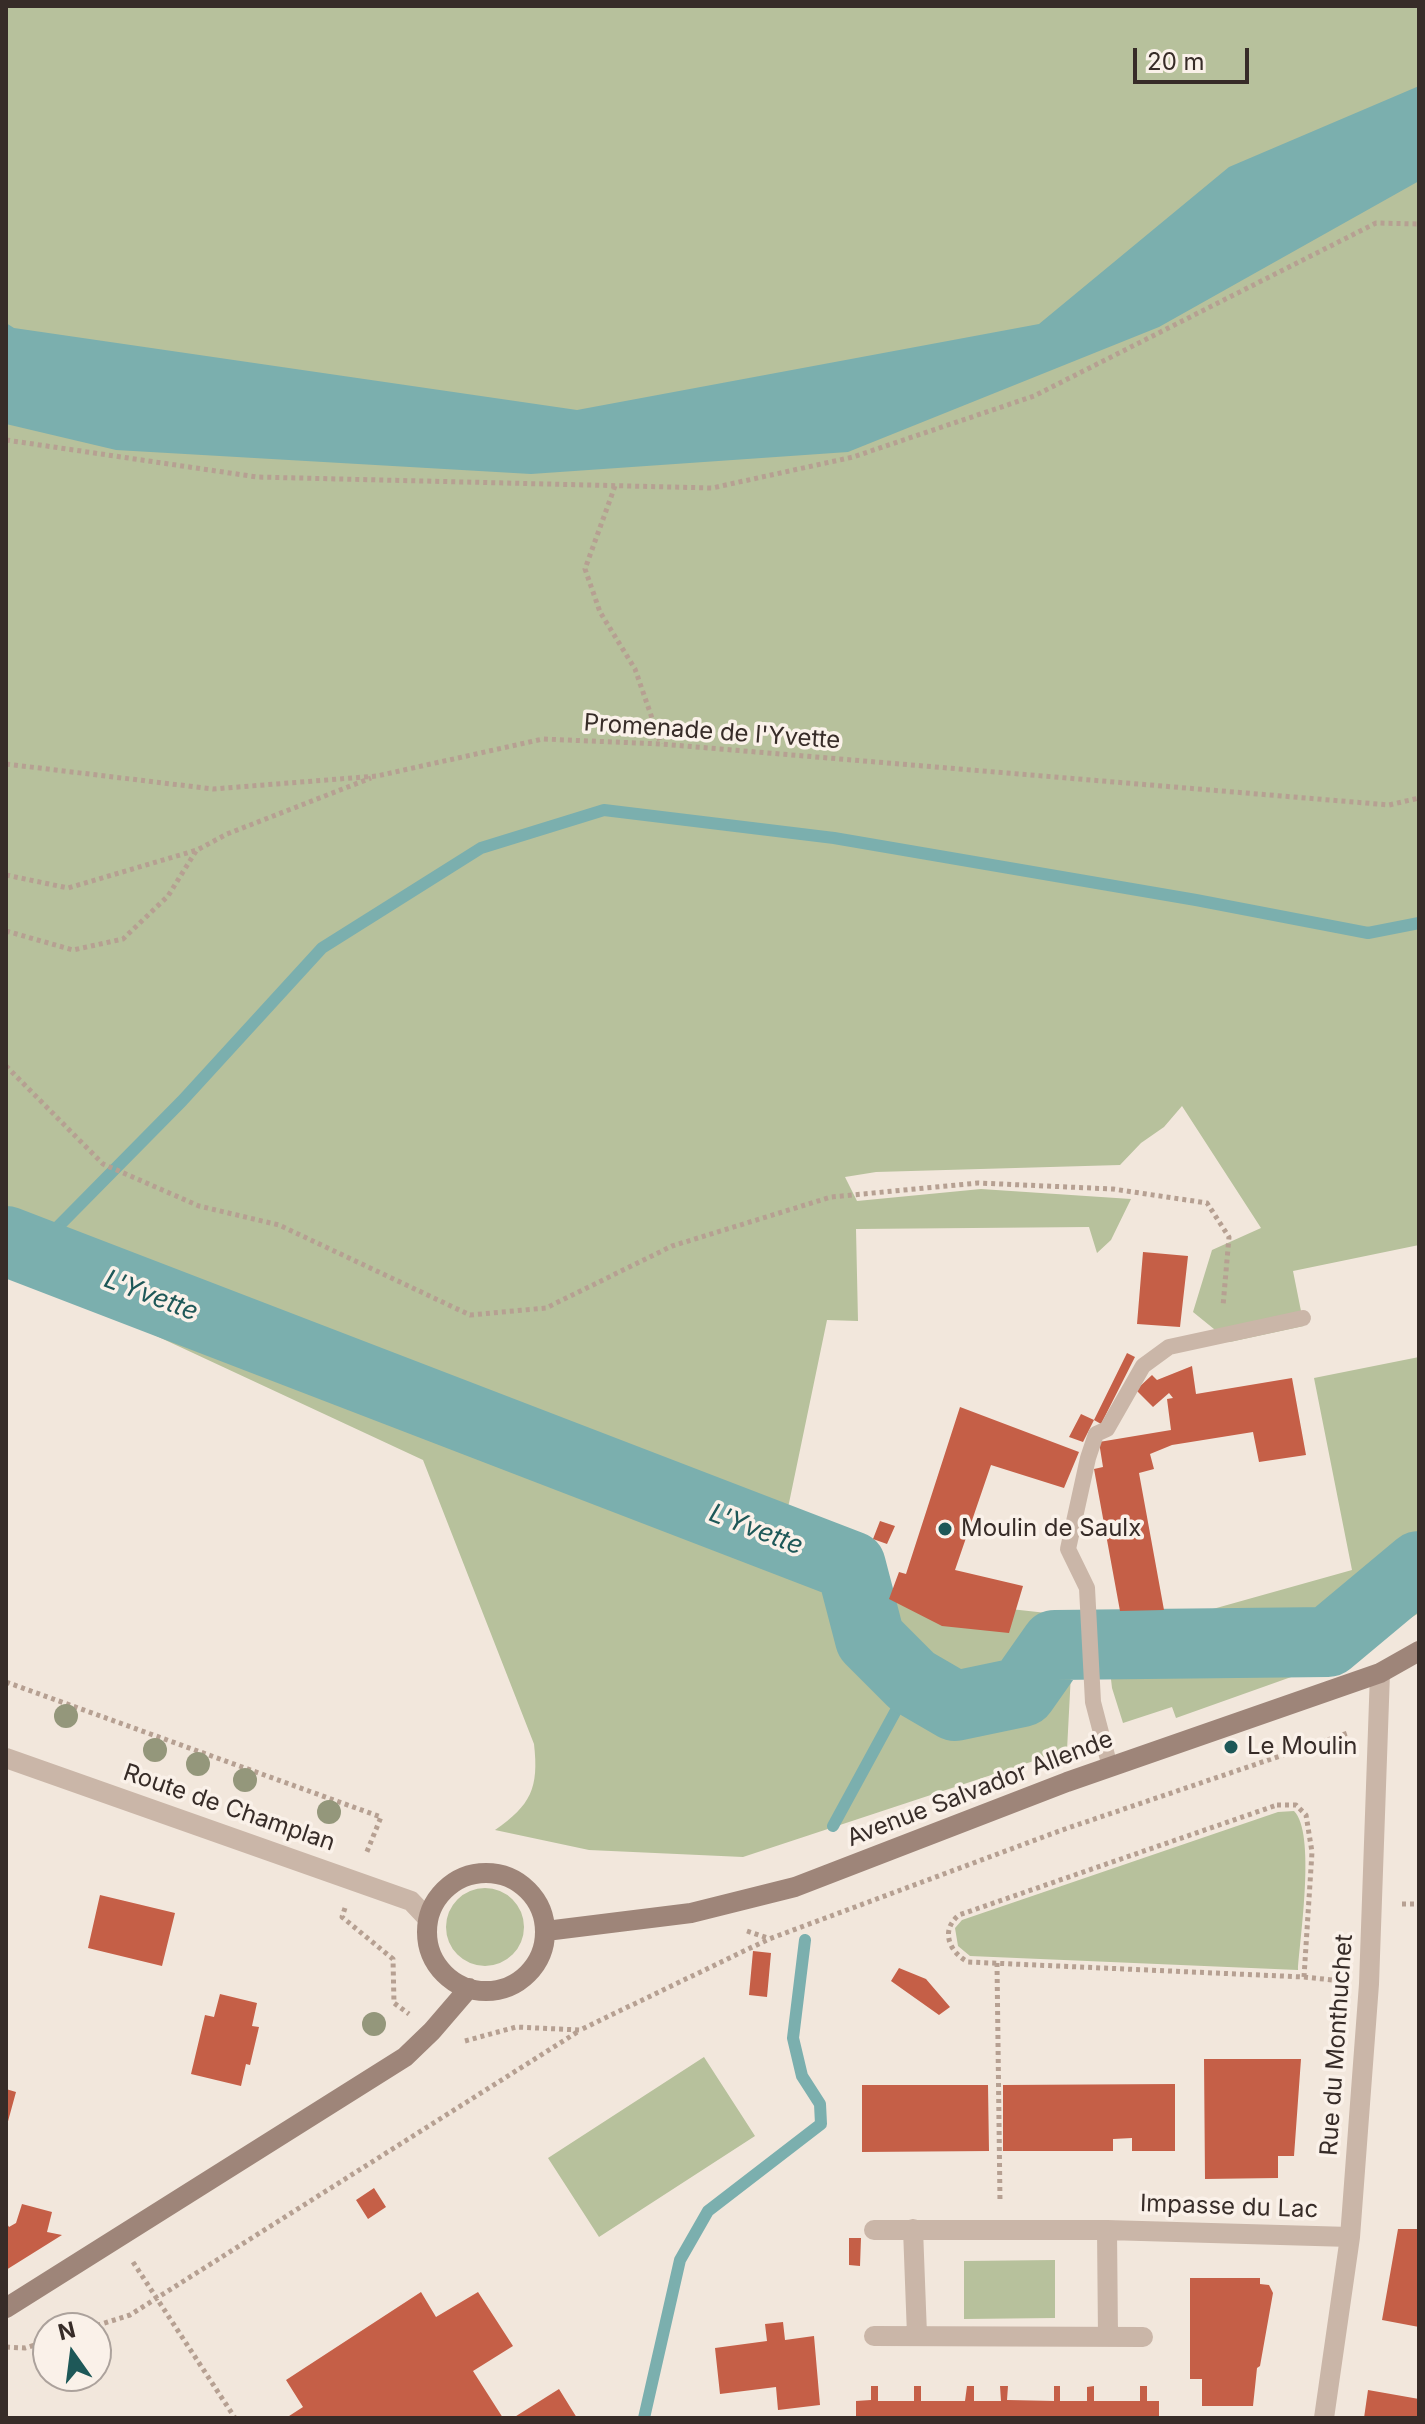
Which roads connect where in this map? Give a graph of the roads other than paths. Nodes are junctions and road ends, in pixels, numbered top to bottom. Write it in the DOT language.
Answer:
graph roads {
  1 [pos="1303,1318"];
  2 [pos="1419,1651"];
  3 [pos="1380,1673"];
  4 [pos="6,1758"];
  5 [pos="1110,1767"];
  6 [pos="428,1919"];
  7 [pos="546,1931"];
  8 [pos="469,1988"];
  9 [pos="913,2229"];
  10 [pos="874,2230"];
  11 [pos="1107,2230"];
  12 [pos="1350,2237"];
  13 [pos="6,2308"];
  14 [pos="917,2335"];
  15 [pos="874,2336"];
  16 [pos="1108,2337"];
  17 [pos="1143,2337"];
  18 [pos="1324,2418"];
  1 -- 5 [label="lane"];
  2 -- 3 [label="main road, Avenue Salvador Allende"];
  3 -- 5 [label="main road, Avenue Salvador Allende"];
  3 -- 12 [label="street, Rue du Monthuchet"];
  4 -- 6 [label="street, Route de Champlan"];
  5 -- 7 [label="main road, Avenue Salvador Allende"];
  6 -- 7 [label="main road"];
  6 -- 8 [label="main road"];
  7 -- 8 [label="main road"];
  8 -- 13 [label="main road"];
  9 -- 10 [label="street, Impasse du Lac"];
  9 -- 11 [label="street, Impasse du Lac"];
  9 -- 14 [label="street"];
  11 -- 12 [label="street, Impasse du Lac"];
  11 -- 16 [label="street, Impasse du Lac"];
  12 -- 18 [label="street, Rue du Monthuchet"];
  14 -- 15 [label="street"];
  14 -- 16 [label="street"];
  16 -- 17 [label="street"];
}
